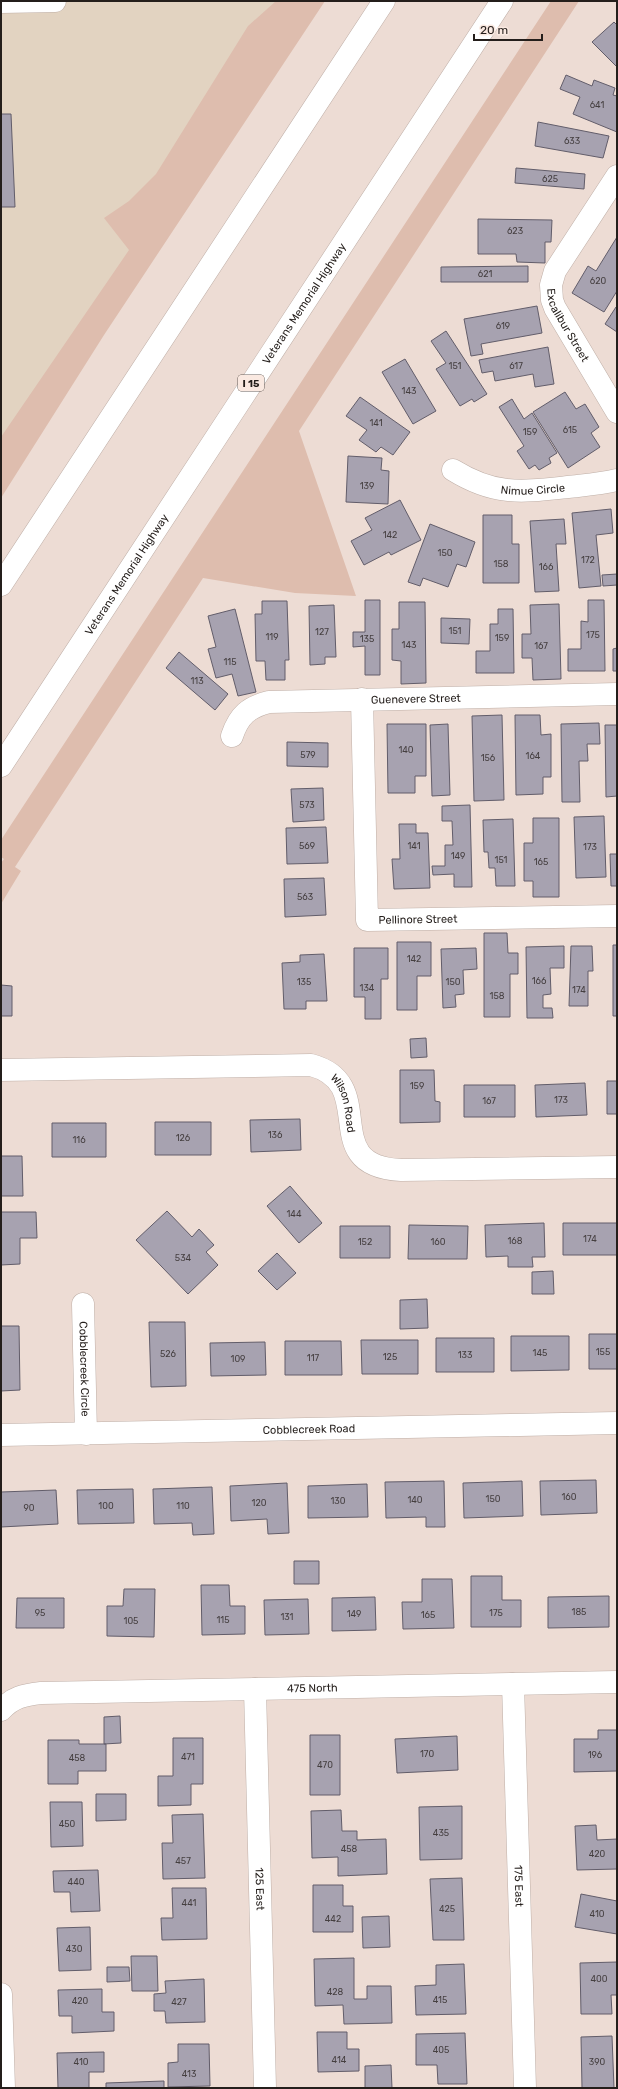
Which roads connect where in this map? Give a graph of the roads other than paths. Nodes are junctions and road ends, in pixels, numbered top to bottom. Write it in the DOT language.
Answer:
graph roads {
  1 [pos="55,1"];
  2 [pos="384,1"];
  3 [pos="502,1"];
  4 [pos="1,2"];
  5 [pos="617,176"];
  6 [pos="617,412"];
  7 [pos="453,470"];
  8 [pos="617,480"];
  9 [pos="1,586"];
  10 [pos="617,694"];
  11 [pos="362,699"];
  12 [pos="232,736"];
  13 [pos="1,766"];
  14 [pos="617,916"];
  15 [pos="1,1070"];
  16 [pos="617,1167"];
  17 [pos="83,1304"];
  18 [pos="617,1423"];
  19 [pos="86,1434"];
  20 [pos="1,1435"];
  21 [pos="617,1682"];
  22 [pos="513,1684"];
  23 [pos="255,1689"];
  24 [pos="5,1706"];
  25 [pos="1,1994"];
  26 [pos="4,2088"];
  27 [pos="265,2088"];
  28 [pos="525,2088"];
  1 -- 4 [label="main road"];
  2 -- 9 [label="main road"];
  3 -- 13 [label="main road, Veterans Memorial Highway / I 15"];
  5 -- 6 [label="main road, Excalibur Street"];
  7 -- 8 [label="main road, Nimue Circle"];
  10 -- 11 [label="main road, Guenevere Street"];
  11 -- 12 [label="main road, Guenevere Street"];
  11 -- 14 [label="main road, Pellinore Street"];
  15 -- 16 [label="main road, Wilson Road"];
  17 -- 19 [label="main road, Cobblecreek Circle"];
  18 -- 19 [label="main road, Cobblecreek Road"];
  19 -- 20 [label="main road, Cobblecreek Road"];
  21 -- 22 [label="main road, 475 North"];
  22 -- 23 [label="main road, 475 North"];
  22 -- 28 [label="main road, 175 East"];
  23 -- 24 [label="main road, 475 North"];
  23 -- 27 [label="main road, 125 East"];
  25 -- 26 [label="main road"];
}
